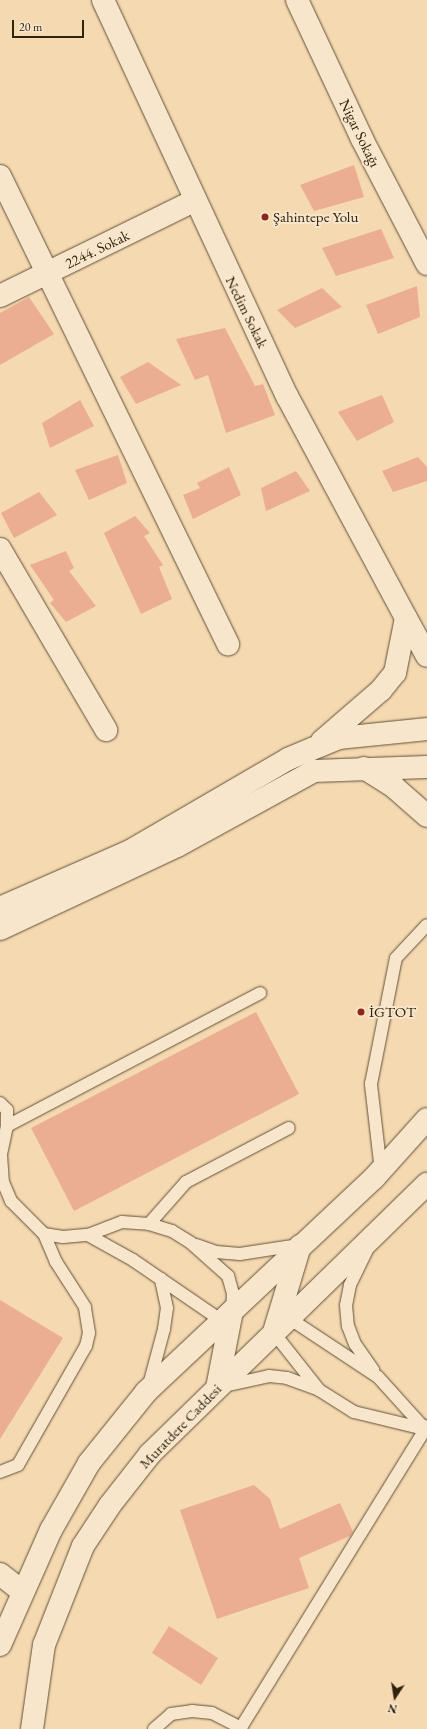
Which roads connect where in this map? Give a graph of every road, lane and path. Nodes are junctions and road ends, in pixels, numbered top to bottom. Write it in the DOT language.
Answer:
graph roads {
  1 [pos="103,0"];
  2 [pos="297,0"];
  3 [pos="0,176"];
  4 [pos="194,201"];
  5 [pos="425,257"];
  6 [pos="48,274"];
  7 [pos="0,296"];
  8 [pos="0,549"];
  9 [pos="406,618"];
  10 [pos="228,644"];
  11 [pos="427,656"];
  12 [pos="427,729"];
  13 [pos="106,730"];
  14 [pos="312,749"];
  15 [pos="427,767"];
  16 [pos="364,768"];
  17 [pos="427,816"];
  18 [pos="0,908"];
  19 [pos="427,925"];
  20 [pos="0,928"];
  21 [pos="260,993"];
  22 [pos="0,1102"];
  23 [pos="427,1119"];
  24 [pos="7,1126"];
  25 [pos="290,1128"];
  26 [pos="381,1171"];
  27 [pos="427,1184"];
  28 [pos="149,1224"];
  29 [pos="44,1234"];
  30 [pos="88,1235"];
  31 [pos="373,1236"];
  32 [pos="191,1243"];
  33 [pos="300,1245"];
  34 [pos="161,1279"];
  35 [pos="227,1316"];
  36 [pos="282,1325"];
  37 [pos="378,1377"];
  38 [pos="217,1388"];
  39 [pos="318,1390"];
  40 [pos="146,1392"];
  41 [pos="426,1428"];
  42 [pos="0,1472"];
  43 [pos="0,1574"];
  44 [pos="22,1591"];
  45 [pos="0,1645"];
  46 [pos="240,1728"];
  47 [pos="32,1729"];
  48 [pos="154,1729"];
  1 -- 4 [label="main road, Nedim Sokak"];
  2 -- 5 [label="main road, Nigar Sokağı"];
  3 -- 6 [label="main road"];
  4 -- 6 [label="main road, 2244. Sokak"];
  4 -- 9 [label="main road, Nedim Sokak"];
  6 -- 7 [label="main road, 2244. Sokak"];
  6 -- 10 [label="main road"];
  8 -- 13 [label="main road"];
  9 -- 11 [label="main road, Nedim Sokak"];
  9 -- 14 [label="main road"];
  12 -- 14 [label="main road"];
  14 -- 18 [label="main road"];
  15 -- 16 [label="main road"];
  16 -- 17 [label="main road"];
  16 -- 20 [label="main road"];
  19 -- 26 [label="lane"];
  21 -- 24 [label="lane"];
  22 -- 24 [label="lane"];
  23 -- 26 [label="main road"];
  24 -- 29 [label="lane"];
  25 -- 28 [label="lane"];
  26 -- 33 [label="main road"];
  27 -- 31 [label="main road, Muratdere Caddesi"];
  28 -- 30 [label="lane"];
  28 -- 32 [label="lane"];
  29 -- 30 [label="lane"];
  29 -- 42 [label="lane"];
  30 -- 34 [label="lane"];
  31 -- 36 [label="main road, Muratdere Caddesi"];
  31 -- 37 [label="lane"];
  32 -- 33 [label="lane"];
  32 -- 35 [label="lane"];
  33 -- 35 [label="main road"];
  33 -- 36 [label="main road"];
  34 -- 35 [label="lane"];
  34 -- 40 [label="lane"];
  35 -- 38 [label="main road"];
  35 -- 40 [label="main road"];
  36 -- 37 [label="lane"];
  36 -- 38 [label="main road, Muratdere Caddesi"];
  36 -- 39 [label="lane"];
  37 -- 41 [label="lane"];
  38 -- 39 [label="lane"];
  38 -- 47 [label="main road, Muratdere Caddesi"];
  39 -- 41 [label="lane"];
  40 -- 44 [label="main road"];
  41 -- 46 [label="lane"];
  43 -- 44 [label="main road"];
  44 -- 45 [label="main road"];
  46 -- 48 [label="lane"];
}
